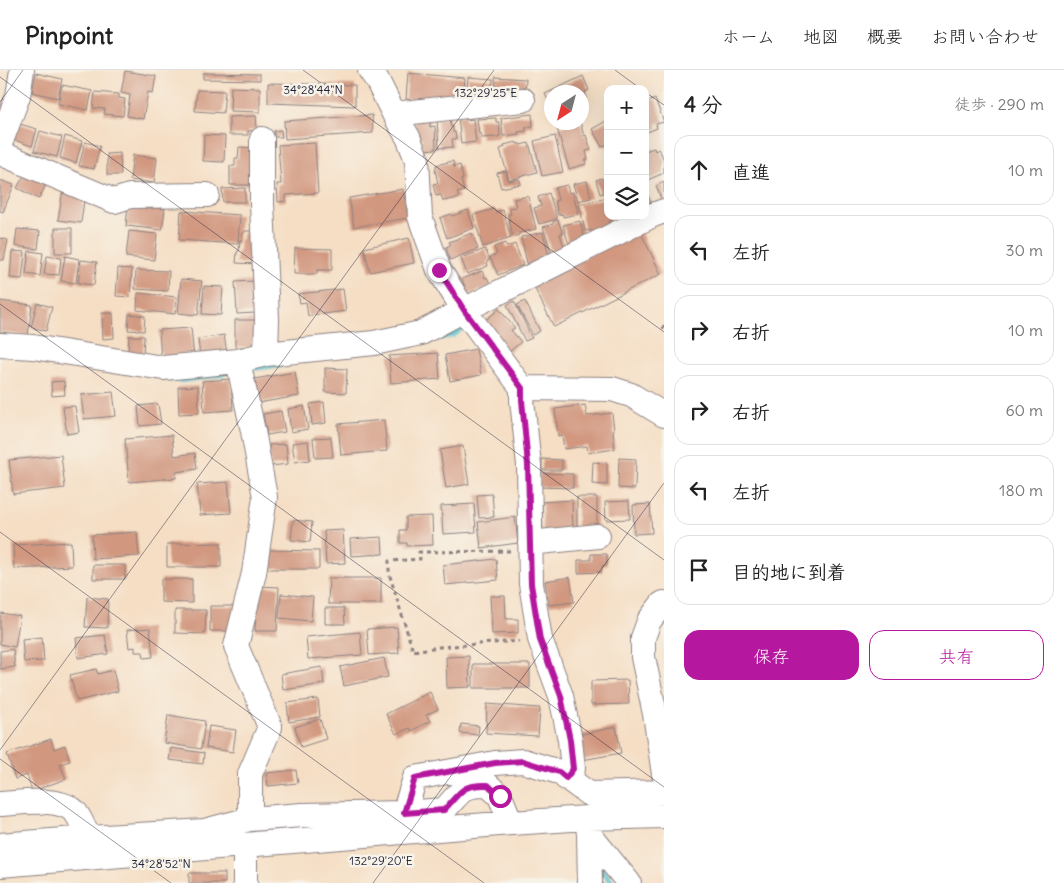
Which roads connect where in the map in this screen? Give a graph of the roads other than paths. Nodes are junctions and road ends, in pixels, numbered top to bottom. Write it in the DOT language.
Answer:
graph roads {
  1 [pos="22,70"];
  2 [pos="370,70"];
  3 [pos="523,100"];
  4 [pos="394,114"];
  5 [pos="262,139"];
  6 [pos="0,144"];
  7 [pos="0,153"];
  8 [pos="207,195"];
  9 [pos="664,211"];
  10 [pos="464,310"];
  11 [pos="0,345"];
  12 [pos="266,354"];
  13 [pos="238,361"];
  14 [pos="522,388"];
  15 [pos="664,415"];
  16 [pos="598,536"];
  17 [pos="530,547"];
  18 [pos="664,603"];
  19 [pos="664,774"];
  20 [pos="566,778"];
  21 [pos="664,786"];
  22 [pos="664,792"];
  23 [pos="0,804"];
  24 [pos="404,813"];
  25 [pos="664,816"];
  26 [pos="250,819"];
  27 [pos="511,823"];
  28 [pos="588,826"];
  29 [pos="89,838"];
  30 [pos="246,845"];
  31 [pos="0,846"];
  32 [pos="0,865"];
  33 [pos="246,883"];
  34 [pos="590,883"];
  35 [pos="628,883"];
  1 -- 6 [label="street"];
  2 -- 4 [label="street"];
  3 -- 4 [label="street"];
  4 -- 10 [label="street"];
  5 -- 12 [label="street"];
  7 -- 8 [label="street"];
  9 -- 10 [label="street"];
  10 -- 12 [label="street"];
  10 -- 14 [label="street"];
  11 -- 13 [label="street"];
  12 -- 13 [label="street"];
  13 -- 26 [label="street"];
  14 -- 15 [label="street"];
  14 -- 17 [label="street"];
  16 -- 17 [label="street"];
  17 -- 20 [label="street"];
  18 -- 19 [label="street"];
  20 -- 22 [label="street"];
  20 -- 24 [label="street"];
  21 -- 22 [label="street"];
  23 -- 29 [label="street"];
  24 -- 26 [label="street"];
  24 -- 27 [label="street"];
  25 -- 28 [label="street"];
  26 -- 29 [label="street"];
  27 -- 28 [label="street"];
  27 -- 30 [label="street"];
  28 -- 34 [label="street"];
  28 -- 35 [label="street"];
  29 -- 31 [label="street"];
  30 -- 32 [label="street"];
  30 -- 33 [label="street"];
}
